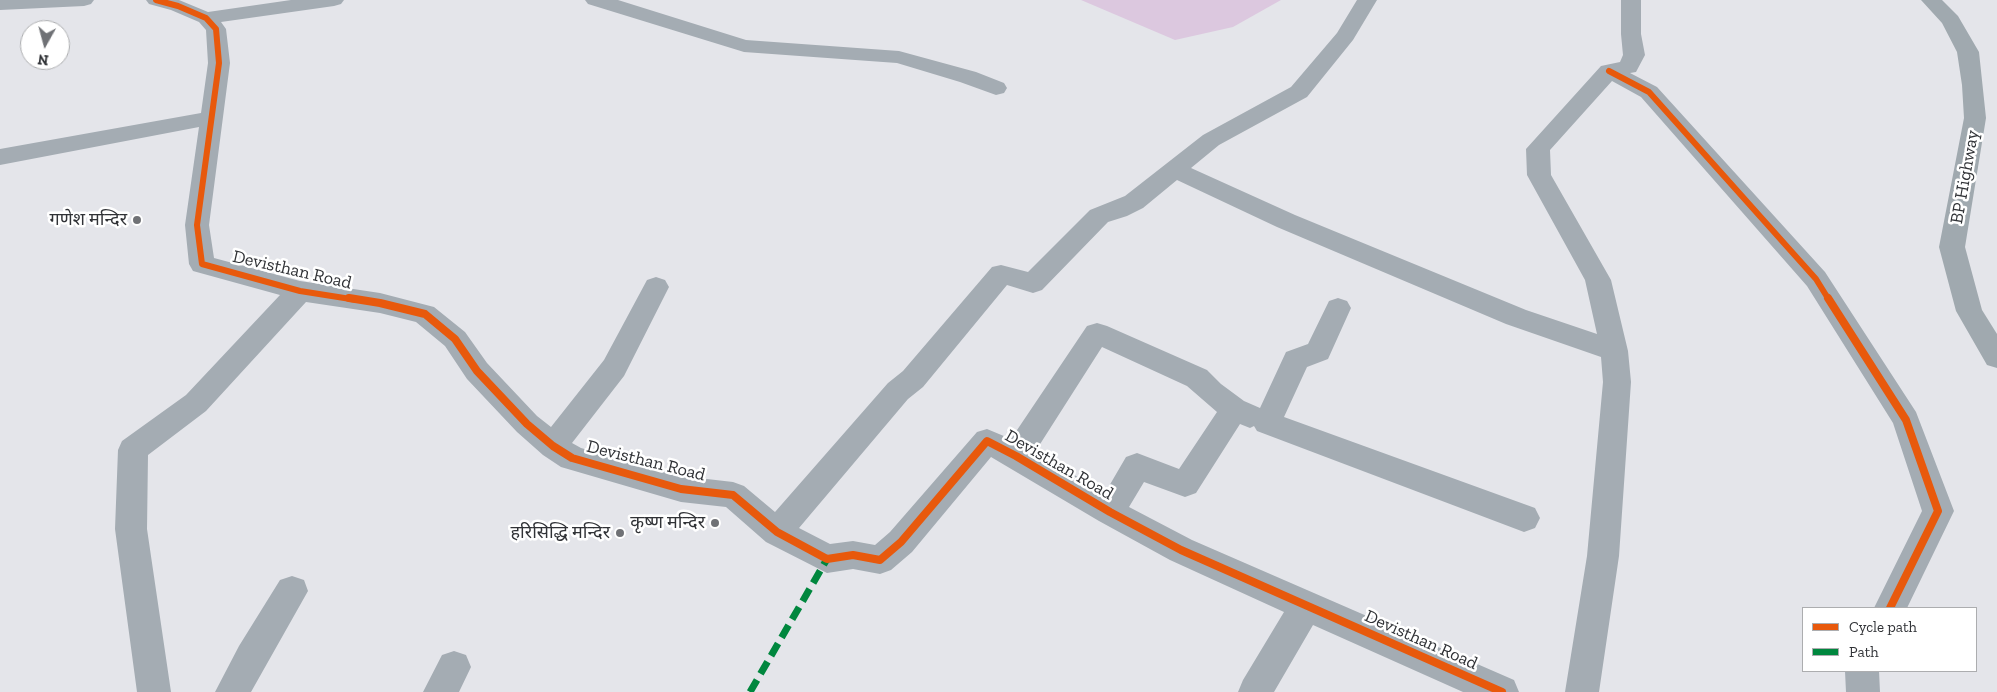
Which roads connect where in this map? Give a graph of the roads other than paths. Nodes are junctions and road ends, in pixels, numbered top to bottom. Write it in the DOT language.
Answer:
graph roads {
  1 [pos="84,0"];
  2 [pos="156,0"];
  3 [pos="334,0"];
  4 [pos="595,0"];
  5 [pos="1367,0"];
  6 [pos="1631,0"];
  7 [pos="1931,0"];
  8 [pos="8,4"];
  9 [pos="206,18"];
  10 [pos="0,22"];
  11 [pos="1609,71"];
  12 [pos="996,88"];
  13 [pos="212,118"];
  14 [pos="0,157"];
  15 [pos="1175,170"];
  16 [pos="656,287"];
  17 [pos="300,291"];
  18 [pos="1338,308"];
  19 [pos="1614,351"];
  20 [pos="1997,357"];
  21 [pos="1234,409"];
  22 [pos="1267,423"];
  23 [pos="553,446"];
  24 [pos="1016,456"];
  25 [pos="1110,512"];
  26 [pos="1524,518"];
  27 [pos="777,532"];
  28 [pos="292,591"];
  29 [pos="1306,606"];
  30 [pos="1890,607"];
  31 [pos="1862,672"];
  32 [pos="154,692"];
  33 [pos="232,692"];
  34 [pos="1254,692"];
  35 [pos="1502,692"];
  36 [pos="1582,692"];
  37 [pos="1862,692"];
  1 -- 8 [label="street"];
  2 -- 9 [label="street"];
  3 -- 9 [label="street"];
  4 -- 12 [label="street"];
  5 -- 15 [label="street"];
  6 -- 11 [label="street"];
  7 -- 20 [label="highway, BP Highway"];
  8 -- 10 [label="street"];
  9 -- 13 [label="street, Devisthan Road"];
  11 -- 19 [label="street"];
  11 -- 30 [label="street"];
  13 -- 14 [label="street"];
  13 -- 17 [label="street, Devisthan Road"];
  15 -- 19 [label="street"];
  15 -- 27 [label="street"];
  16 -- 23 [label="street"];
  17 -- 23 [label="street, Devisthan Road"];
  17 -- 32 [label="street"];
  18 -- 22 [label="street"];
  19 -- 36 [label="street"];
  21 -- 22 [label="street"];
  21 -- 24 [label="street"];
  21 -- 25 [label="street"];
  22 -- 26 [label="street"];
  23 -- 27 [label="street, Devisthan Road"];
  24 -- 25 [label="street, Devisthan Road"];
  24 -- 27 [label="street, Devisthan Road"];
  25 -- 29 [label="street, Devisthan Road"];
  28 -- 33 [label="street"];
  29 -- 34 [label="street"];
  29 -- 35 [label="street, Devisthan Road"];
  31 -- 37 [label="street"];
}
